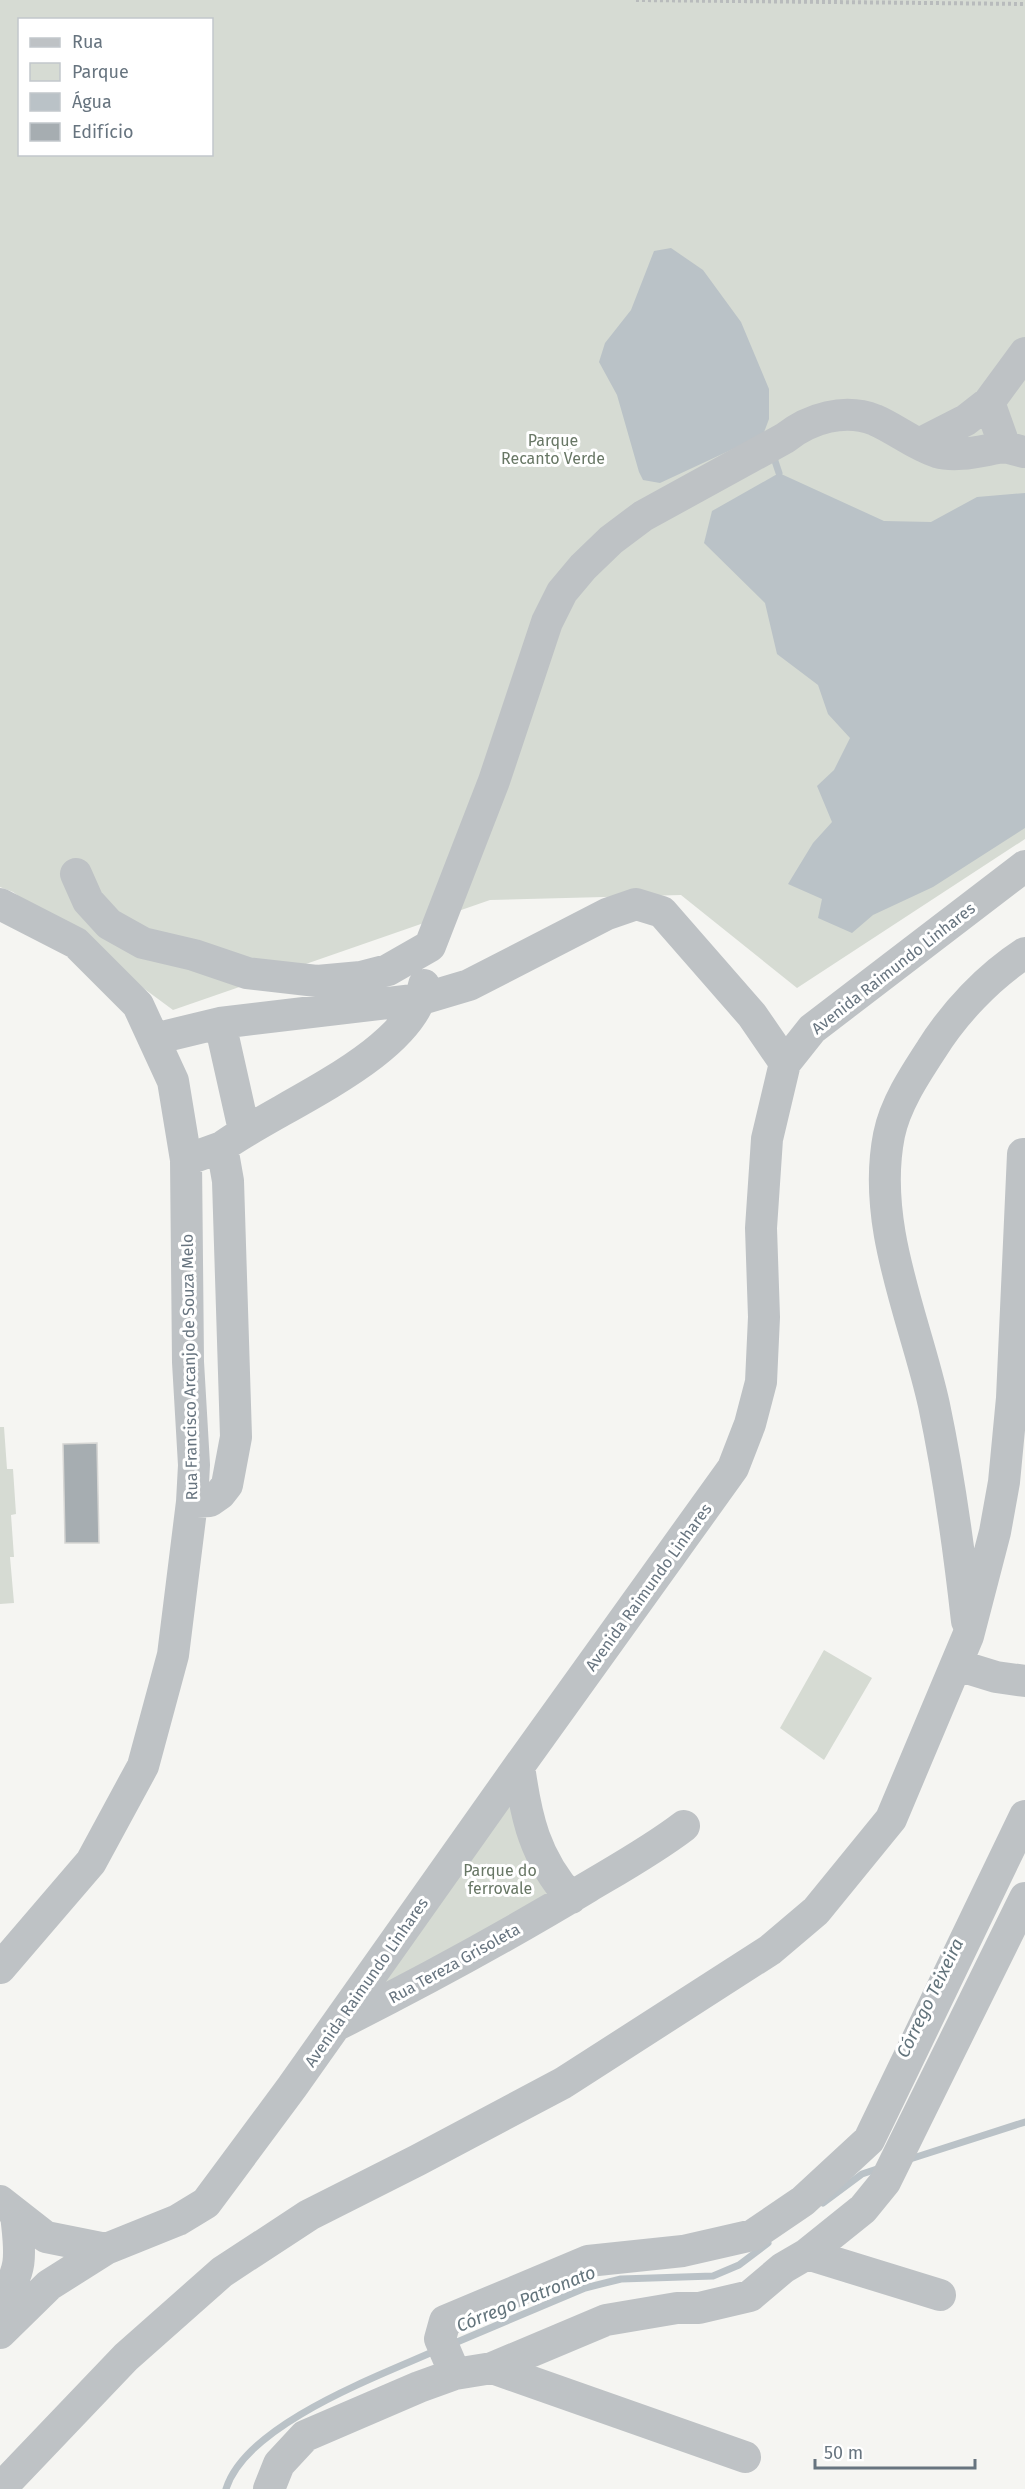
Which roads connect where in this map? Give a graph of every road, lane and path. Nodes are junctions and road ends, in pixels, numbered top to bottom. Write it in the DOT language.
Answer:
graph roads {
  1 [pos="636,0"];
  2 [pos="1025,4"];
  3 [pos="1025,353"];
  4 [pos="989,402"];
  5 [pos="919,444"];
  6 [pos="1015,449"];
  7 [pos="1025,866"];
  8 [pos="76,874"];
  9 [pos="0,904"];
  10 [pos="430,946"];
  11 [pos="1025,953"];
  12 [pos="422,999"];
  13 [pos="220,1023"];
  14 [pos="154,1039"];
  15 [pos="786,1063"];
  16 [pos="233,1138"];
  17 [pos="1023,1154"];
  18 [pos="186,1160"];
  19 [pos="232,1306"];
  20 [pos="189,1309"];
  21 [pos="234,1360"];
  22 [pos="188,1362"];
  23 [pos="192,1502"];
  24 [pos="968,1636"];
  25 [pos="957,1665"];
  26 [pos="1025,1681"];
  27 [pos="519,1766"];
  28 [pos="1025,1816"];
  29 [pos="684,1827"];
  30 [pos="571,1898"];
  31 [pos="1025,1898"];
  32 [pos="5,1952"];
  33 [pos="336,2025"];
  34 [pos="8,2208"];
  35 [pos="46,2237"];
  36 [pos="106,2249"];
  37 [pos="807,2254"];
  38 [pos="49,2285"];
  39 [pos="939,2295"];
  40 [pos="0,2296"];
  41 [pos="0,2333"];
  42 [pos="492,2368"];
  43 [pos="455,2374"];
  44 [pos="745,2457"];
  45 [pos="0,2489"];
  46 [pos="269,2489"];
  1 -- 2 [label="path"];
  3 -- 4 [label="street"];
  4 -- 5 [label="street"];
  4 -- 6 [label="street"];
  5 -- 6 [label="street"];
  5 -- 10 [label="street"];
  7 -- 15 [label="street, Avenida Raimundo Linhares"];
  8 -- 10 [label="street"];
  9 -- 14 [label="street, Rua Francisco Arcanjo de Souza Melo"];
  10 -- 12 [label="street"];
  11 -- 24 [label="street"];
  12 -- 13 [label="street"];
  12 -- 15 [label="street"];
  12 -- 16 [label="street"];
  13 -- 14 [label="street"];
  13 -- 16 [label="street"];
  14 -- 18 [label="street, Rua Francisco Arcanjo de Souza Melo"];
  15 -- 27 [label="street, Avenida Raimundo Linhares"];
  16 -- 18 [label="street"];
  16 -- 19 [label="street"];
  17 -- 24 [label="street"];
  18 -- 20 [label="street, Rua Francisco Arcanjo de Souza Melo"];
  19 -- 20 [label="street"];
  19 -- 21 [label="street"];
  20 -- 22 [label="street, Rua Francisco Arcanjo de Souza Melo"];
  21 -- 22 [label="street"];
  21 -- 23 [label="street"];
  22 -- 23 [label="street, Rua Francisco Arcanjo de Souza Melo"];
  23 -- 32 [label="street, Rua Francisco Arcanjo de Souza Melo"];
  24 -- 25 [label="street"];
  25 -- 26 [label="street"];
  25 -- 45 [label="street"];
  27 -- 30 [label="street"];
  27 -- 33 [label="street, Avenida Raimundo Linhares"];
  28 -- 43 [label="street"];
  29 -- 30 [label="street, Rua Tereza Grisoleta"];
  30 -- 33 [label="street, Rua Tereza Grisoleta"];
  31 -- 37 [label="street"];
  33 -- 36 [label="street, Avenida Raimundo Linhares"];
  34 -- 35 [label="street"];
  34 -- 40 [label="street"];
  35 -- 36 [label="street"];
  35 -- 38 [label="street"];
  36 -- 38 [label="street, Avenida Raimundo Linhares"];
  37 -- 39 [label="street"];
  37 -- 42 [label="street"];
  38 -- 41 [label="street, Avenida Raimundo Linhares"];
  42 -- 43 [label="street"];
  42 -- 44 [label="street"];
  43 -- 46 [label="street"];
}
